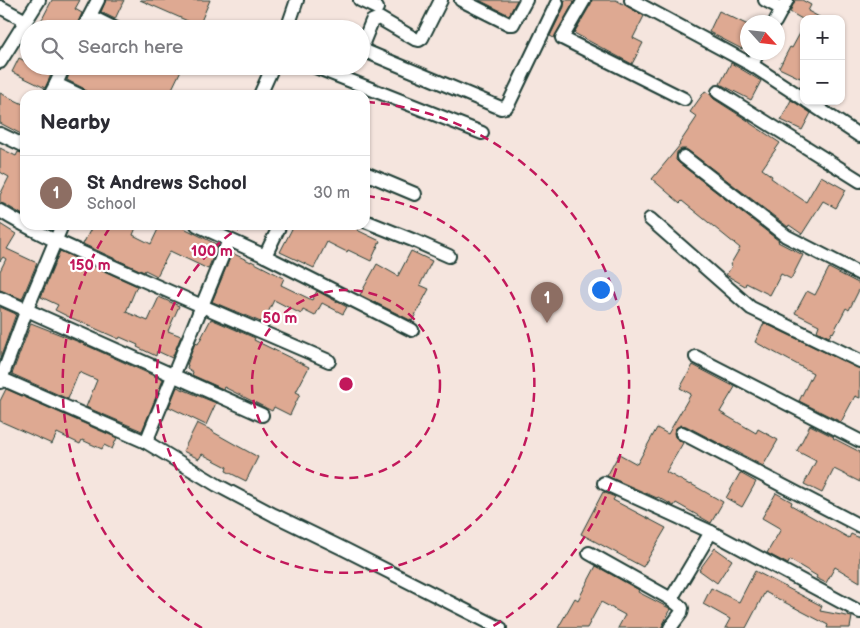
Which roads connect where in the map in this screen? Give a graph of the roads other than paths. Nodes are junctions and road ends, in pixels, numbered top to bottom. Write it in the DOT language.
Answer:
graph roads {
  1 [pos="39,0"];
  2 [pos="98,0"];
  3 [pos="297,0"];
  4 [pos="360,0"];
  5 [pos="441,0"];
  6 [pos="461,0"];
  7 [pos="526,0"];
  8 [pos="584,0"];
  9 [pos="631,0"];
  10 [pos="764,0"];
  11 [pos="554,2"];
  12 [pos="785,5"];
  13 [pos="0,7"];
  14 [pos="376,8"];
  15 [pos="576,13"];
  16 [pos="90,16"];
  17 [pos="24,20"];
  18 [pos="27,20"];
  19 [pos="88,20"];
  20 [pos="98,20"];
  21 [pos="290,20"];
  22 [pos="370,26"];
  23 [pos="20,30"];
  24 [pos="370,53"];
  25 [pos="754,60"];
  26 [pos="0,62"];
  27 [pos="752,65"];
  28 [pos="60,75"];
  29 [pos="269,75"];
  30 [pos="336,75"];
  31 [pos="53,89"];
  32 [pos="262,90"];
  33 [pos="718,92"];
  34 [pos="800,95"];
  35 [pos="684,99"];
  36 [pos="815,105"];
  37 [pos="482,133"];
  38 [pos="0,134"];
  39 [pos="860,136"];
  40 [pos="20,144"];
  41 [pos="684,157"];
  42 [pos="370,175"];
  43 [pos="860,181"];
  44 [pos="415,194"];
  45 [pos="0,212"];
  46 [pos="650,219"];
  47 [pos="370,223"];
  48 [pos="20,224"];
  49 [pos="33,230"];
  50 [pos="60,230"];
  51 [pos="208,230"];
  52 [pos="278,230"];
  53 [pos="55,240"];
  54 [pos="230,240"];
  55 [pos="265,256"];
  56 [pos="449,256"];
  57 [pos="860,274"];
  58 [pos="0,298"];
  59 [pos="202,306"];
  60 [pos="27,309"];
  61 [pos="412,330"];
  62 [pos="696,358"];
  63 [pos="329,361"];
  64 [pos="860,361"];
  65 [pos="173,376"];
  66 [pos="0,380"];
  67 [pos="262,415"];
  68 [pos="682,433"];
  69 [pos="860,441"];
  70 [pos="146,442"];
  71 [pos="604,483"];
  72 [pos="860,526"];
  73 [pos="710,532"];
  74 [pos="589,553"];
  75 [pos="671,599"];
  76 [pos="860,612"];
  77 [pos="500,628"];
  78 [pos="670,628"];
  1 -- 18 [label="street"];
  2 -- 16 [label="street"];
  3 -- 21 [label="street"];
  4 -- 14 [label="street"];
  5 -- 22 [label="street"];
  6 -- 7 [label="street"];
  8 -- 15 [label="street"];
  9 -- 27 [label="street"];
  10 -- 12 [label="street"];
  11 -- 15 [label="street"];
  11 -- 24 [label="street"];
  13 -- 17 [label="street"];
  15 -- 35 [label="street"];
  16 -- 19 [label="street"];
  16 -- 20 [label="street"];
  23 -- 26 [label="street"];
  25 -- 27 [label="street"];
  27 -- 34 [label="street"];
  28 -- 31 [label="street"];
  29 -- 32 [label="street"];
  30 -- 37 [label="street"];
  33 -- 43 [label="street"];
  36 -- 39 [label="street"];
  38 -- 40 [label="street"];
  41 -- 57 [label="street"];
  42 -- 44 [label="street"];
  45 -- 48 [label="street"];
  46 -- 64 [label="street"];
  47 -- 56 [label="street"];
  49 -- 53 [label="street"];
  50 -- 53 [label="street"];
  51 -- 54 [label="street"];
  52 -- 55 [label="street"];
  53 -- 59 [label="street"];
  53 -- 60 [label="street"];
  54 -- 55 [label="street"];
  54 -- 59 [label="street"];
  55 -- 61 [label="street"];
  58 -- 60 [label="street"];
  59 -- 63 [label="street"];
  59 -- 65 [label="street"];
  60 -- 65 [label="street"];
  60 -- 66 [label="street"];
  62 -- 69 [label="street"];
  65 -- 67 [label="street"];
  65 -- 70 [label="street"];
  66 -- 70 [label="street"];
  68 -- 72 [label="street"];
  70 -- 77 [label="street"];
  71 -- 73 [label="street"];
  73 -- 75 [label="street"];
  73 -- 76 [label="street"];
  74 -- 75 [label="street"];
  75 -- 78 [label="street"];
}
